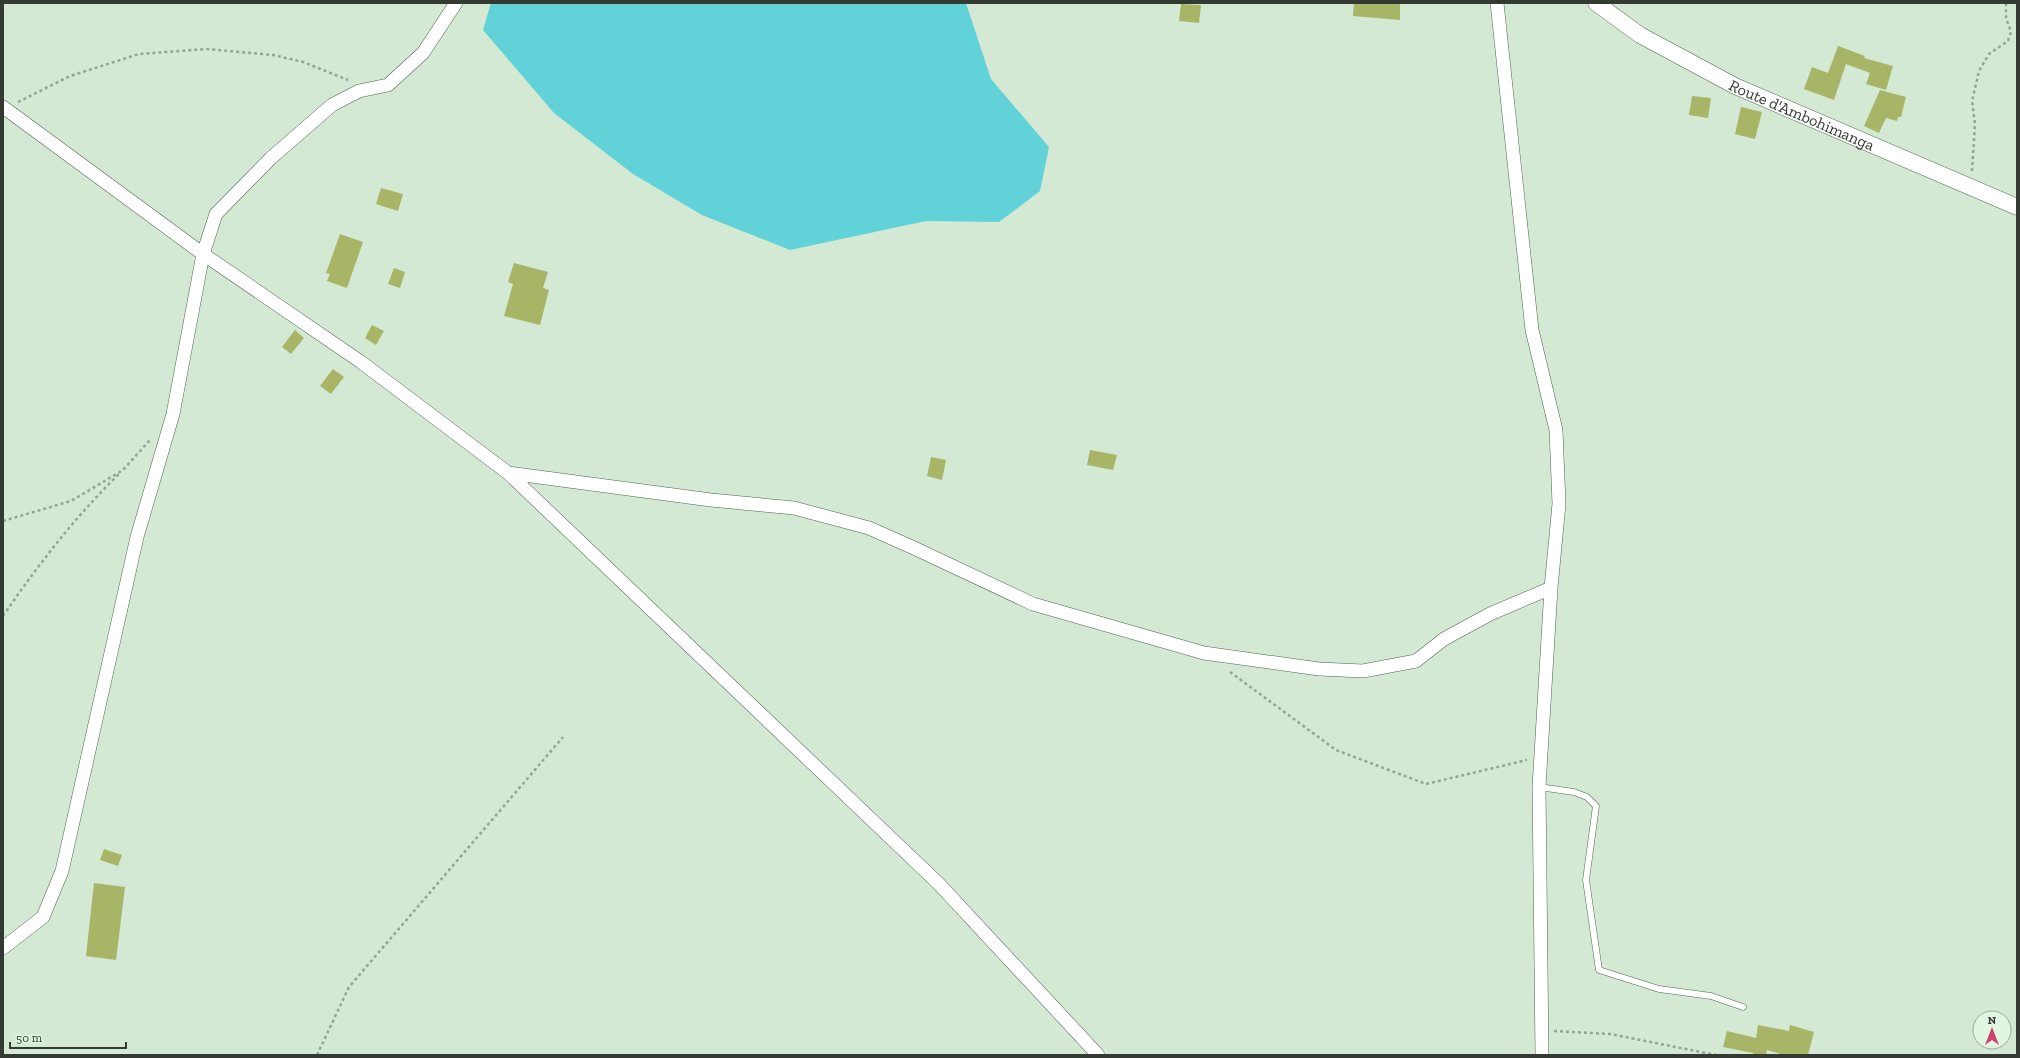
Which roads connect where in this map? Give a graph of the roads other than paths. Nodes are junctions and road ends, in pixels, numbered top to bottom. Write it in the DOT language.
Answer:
graph roads {
  1 [pos="456,3"];
  2 [pos="1497,3"];
  3 [pos="1596,3"];
  4 [pos="4,107"];
  5 [pos="2017,207"];
  6 [pos="203,254"];
  7 [pos="508,473"];
  8 [pos="1551,588"];
  9 [pos="1539,787"];
  10 [pos="3,948"];
  11 [pos="1743,1007"];
  12 [pos="1098,1055"];
  13 [pos="1542,1055"];
  1 -- 6 [label="street"];
  2 -- 8 [label="street"];
  3 -- 5 [label="street, Route d'Ambohimanga"];
  4 -- 6 [label="street"];
  6 -- 7 [label="street"];
  6 -- 10 [label="street"];
  7 -- 8 [label="street"];
  7 -- 12 [label="street"];
  8 -- 9 [label="street"];
  9 -- 11 [label="lane"];
  9 -- 13 [label="street"];
}
